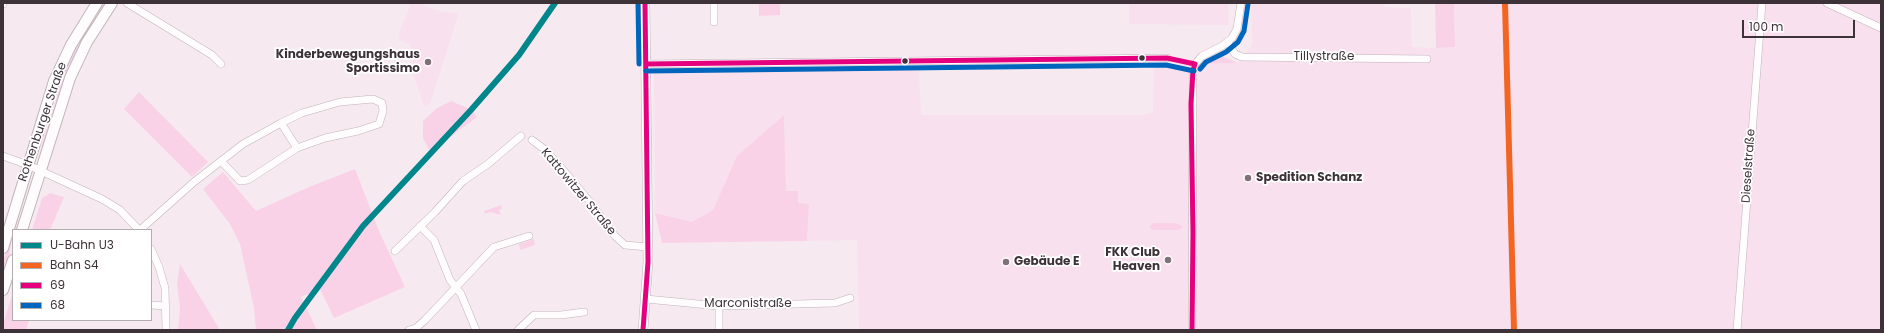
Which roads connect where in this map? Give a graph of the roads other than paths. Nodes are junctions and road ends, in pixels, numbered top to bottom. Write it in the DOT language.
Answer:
graph roads {
  1 [pos="97,3"];
  2 [pos="112,3"];
  3 [pos="127,3"];
  4 [pos="645,3"];
  5 [pos="714,3"];
  6 [pos="1241,3"];
  7 [pos="1762,3"];
  8 [pos="1826,3"];
  9 [pos="714,22"];
  10 [pos="1881,28"];
  11 [pos="1226,42"];
  12 [pos="1167,58"];
  13 [pos="1427,59"];
  14 [pos="221,64"];
  15 [pos="646,64"];
  16 [pos="281,123"];
  17 [pos="521,136"];
  18 [pos="532,140"];
  19 [pos="297,148"];
  20 [pos="3,156"];
  21 [pos="221,161"];
  22 [pos="28,165"];
  23 [pos="40,170"];
  24 [pos="420,226"];
  25 [pos="22,229"];
  26 [pos="139,229"];
  27 [pos="141,229"];
  28 [pos="529,236"];
  29 [pos="648,247"];
  30 [pos="3,248"];
  31 [pos="152,251"];
  32 [pos="395,251"];
  33 [pos="12,263"];
  34 [pos="456,288"];
  35 [pos="3,290"];
  36 [pos="850,298"];
  37 [pos="646,299"];
  38 [pos="152,305"];
  39 [pos="166,306"];
  40 [pos="719,306"];
  41 [pos="584,312"];
  42 [pos="166,330"];
  43 [pos="409,330"];
  44 [pos="476,330"];
  45 [pos="518,330"];
  46 [pos="643,330"];
  47 [pos="719,330"];
  48 [pos="1192,330"];
  49 [pos="1737,330"];
  1 -- 22 [label="main road, Rothenburger Straße"];
  2 -- 23 [label="main road, Rothenburger Straße"];
  3 -- 14 [label="street"];
  4 -- 15 [label="street"];
  5 -- 9 [label="street"];
  6 -- 11 [label="street"];
  7 -- 49 [label="street, Dieselstraße"];
  8 -- 10 [label="street"];
  11 -- 13 [label="street, Tillystraße"];
  11 -- 48 [label="street"];
  12 -- 15 [label="street"];
  15 -- 29 [label="street"];
  16 -- 19 [label="street"];
  16 -- 19 [label="street"];
  16 -- 21 [label="street"];
  17 -- 24 [label="street"];
  18 -- 29 [label="street, Kattowitzer Straße"];
  19 -- 21 [label="street"];
  20 -- 22 [label="street"];
  21 -- 27 [label="street"];
  22 -- 23 [label="street"];
  22 -- 30 [label="main road, Rothenburger Straße"];
  23 -- 25 [label="main road, Rothenburger Straße"];
  23 -- 26 [label="street"];
  24 -- 32 [label="street"];
  24 -- 34 [label="street"];
  28 -- 34 [label="street"];
  29 -- 37 [label="street"];
  31 -- 39 [label="street"];
  33 -- 35 [label="main road"];
  34 -- 43 [label="street"];
  34 -- 44 [label="street"];
  36 -- 40 [label="street, Marconistraße"];
  37 -- 40 [label="street, Marconistraße"];
  37 -- 46 [label="street"];
  38 -- 39 [label="street"];
  39 -- 42 [label="street"];
  40 -- 47 [label="street"];
  41 -- 45 [label="street"];
}
